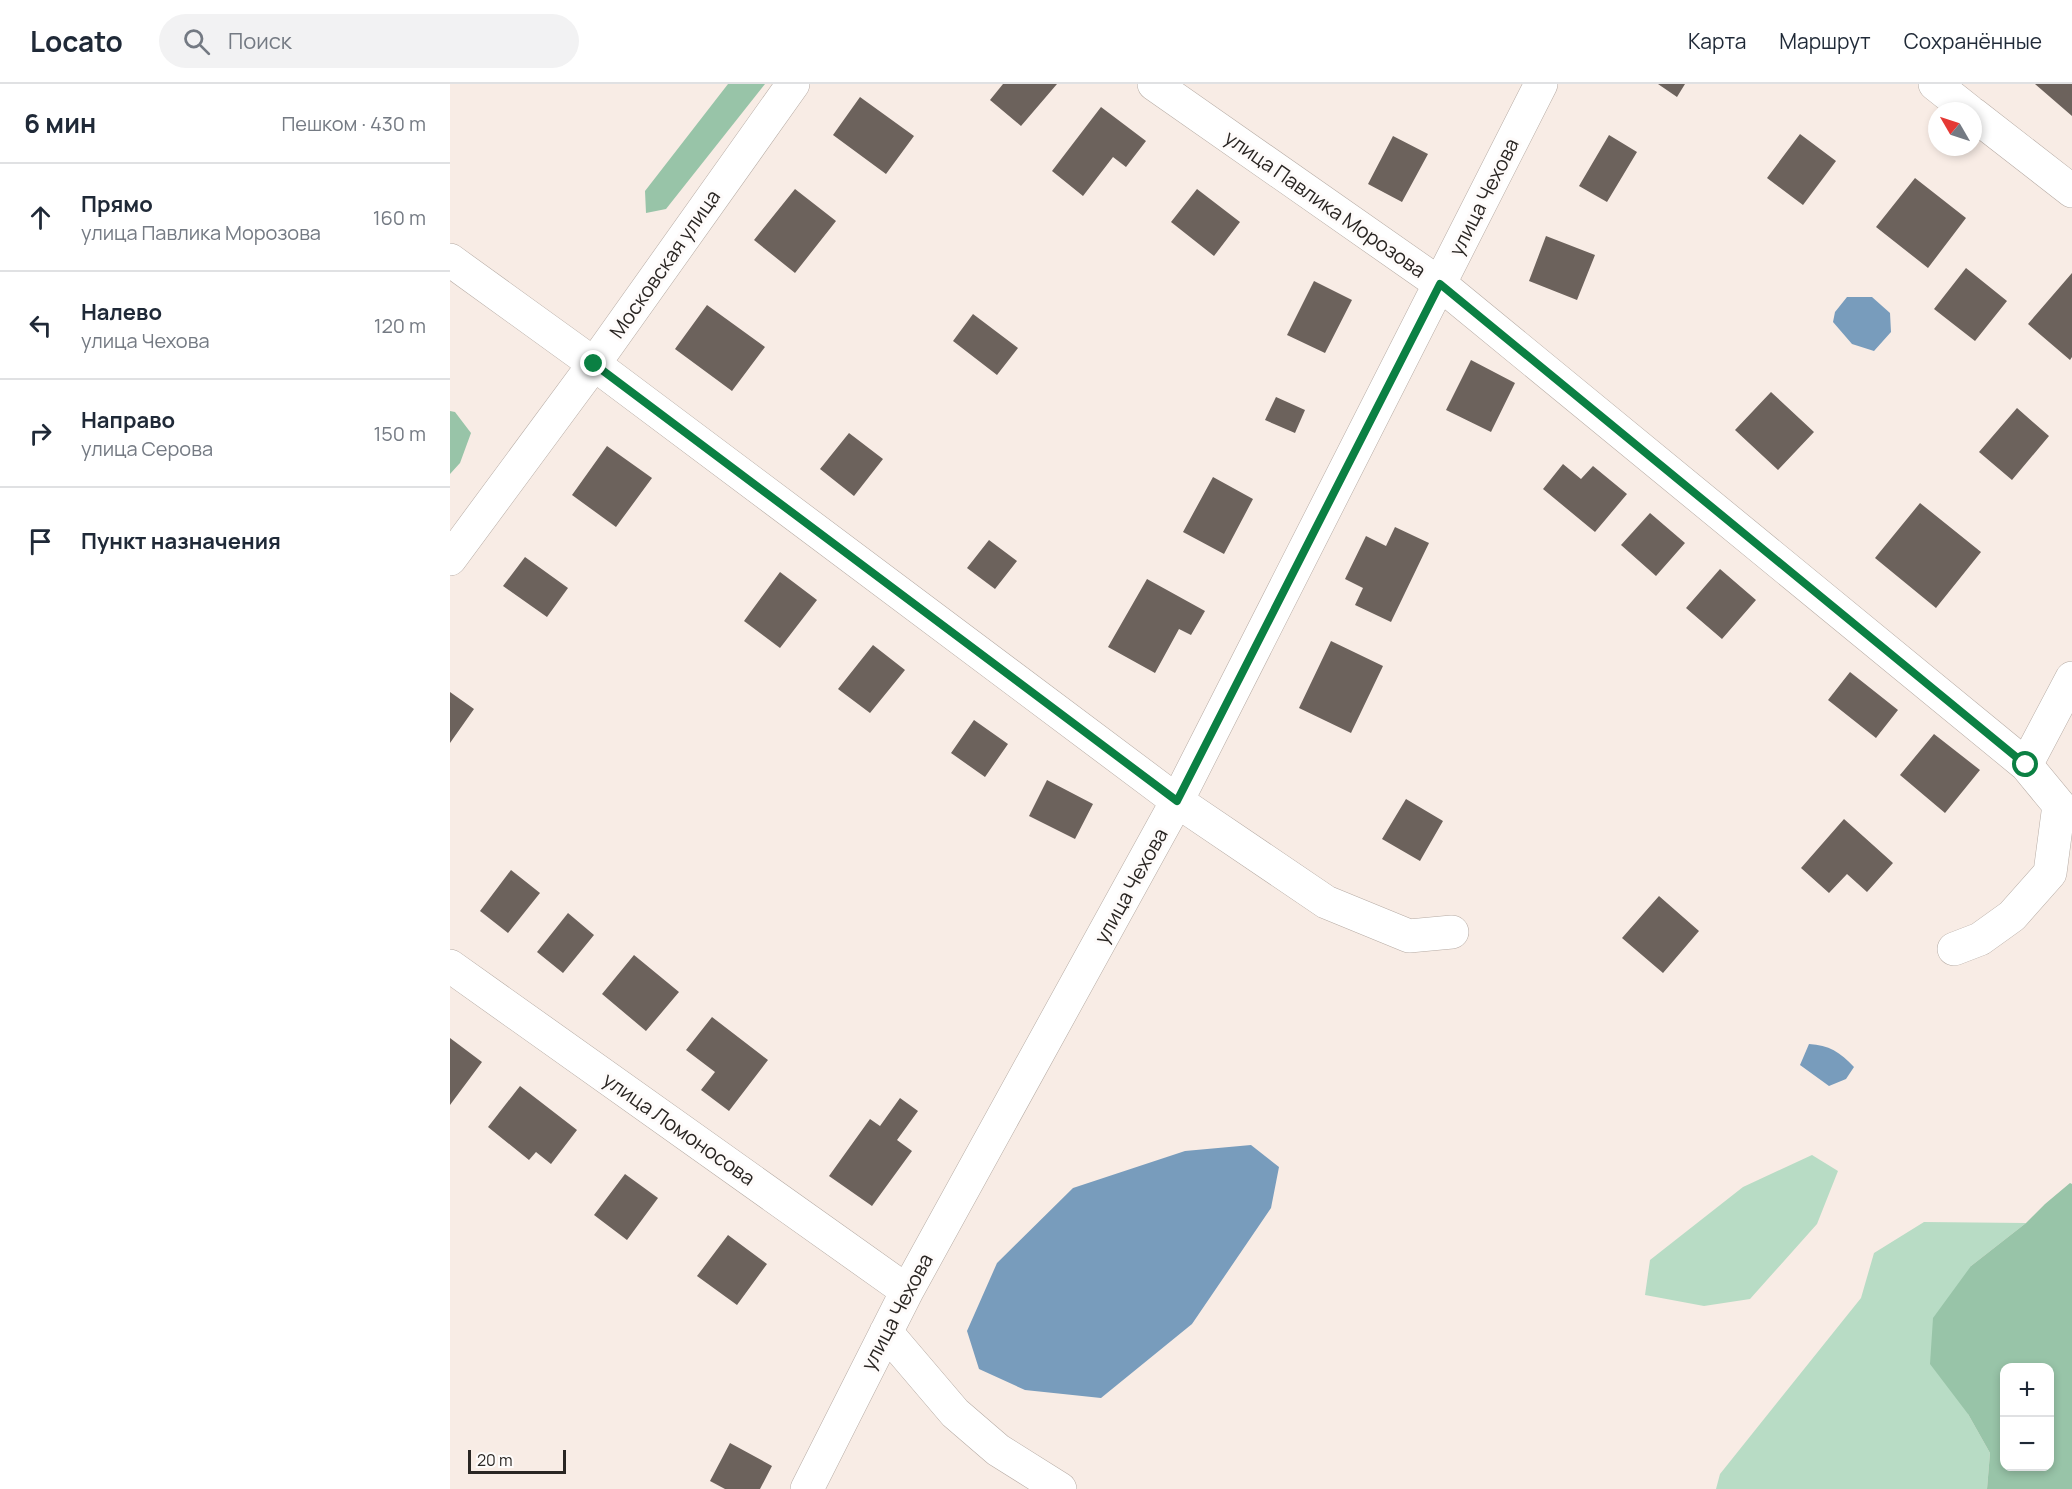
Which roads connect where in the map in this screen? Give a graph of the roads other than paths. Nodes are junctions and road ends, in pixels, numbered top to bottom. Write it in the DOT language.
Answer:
graph roads {
  1 [pos="793,84"];
  2 [pos="1154,84"];
  3 [pos="1541,84"];
  4 [pos="1935,84"];
  5 [pos="1958,102"];
  6 [pos="1982,121"];
  7 [pos="2072,191"];
  8 [pos="450,260"];
  9 [pos="1440,284"];
  10 [pos="594,364"];
  11 [pos="450,559"];
  12 [pos="2072,678"];
  13 [pos="2026,765"];
  14 [pos="1177,801"];
  15 [pos="1452,932"];
  16 [pos="1954,949"];
  17 [pos="450,966"];
  18 [pos="907,1291"];
  19 [pos="886,1332"];
  20 [pos="807,1489"];
  21 [pos="1060,1489"];
  1 -- 10 [label="street, Московская улица"];
  2 -- 9 [label="street, улица Павлика Морозова"];
  3 -- 9 [label="street, улица Чехова"];
  4 -- 5 [label="street"];
  6 -- 7 [label="street"];
  8 -- 10 [label="street"];
  9 -- 13 [label="street, улица Павлика Морозова"];
  9 -- 14 [label="street, улица Чехова"];
  10 -- 11 [label="street, Московская улица"];
  10 -- 14 [label="street"];
  12 -- 13 [label="street"];
  13 -- 16 [label="street, улица Павлика Морозова"];
  14 -- 15 [label="street"];
  14 -- 18 [label="street, улица Чехова"];
  17 -- 18 [label="street, улица Ломоносова"];
  18 -- 19 [label="street, улица Чехова"];
  19 -- 20 [label="street, улица Чехова"];
  19 -- 21 [label="street"];
}
